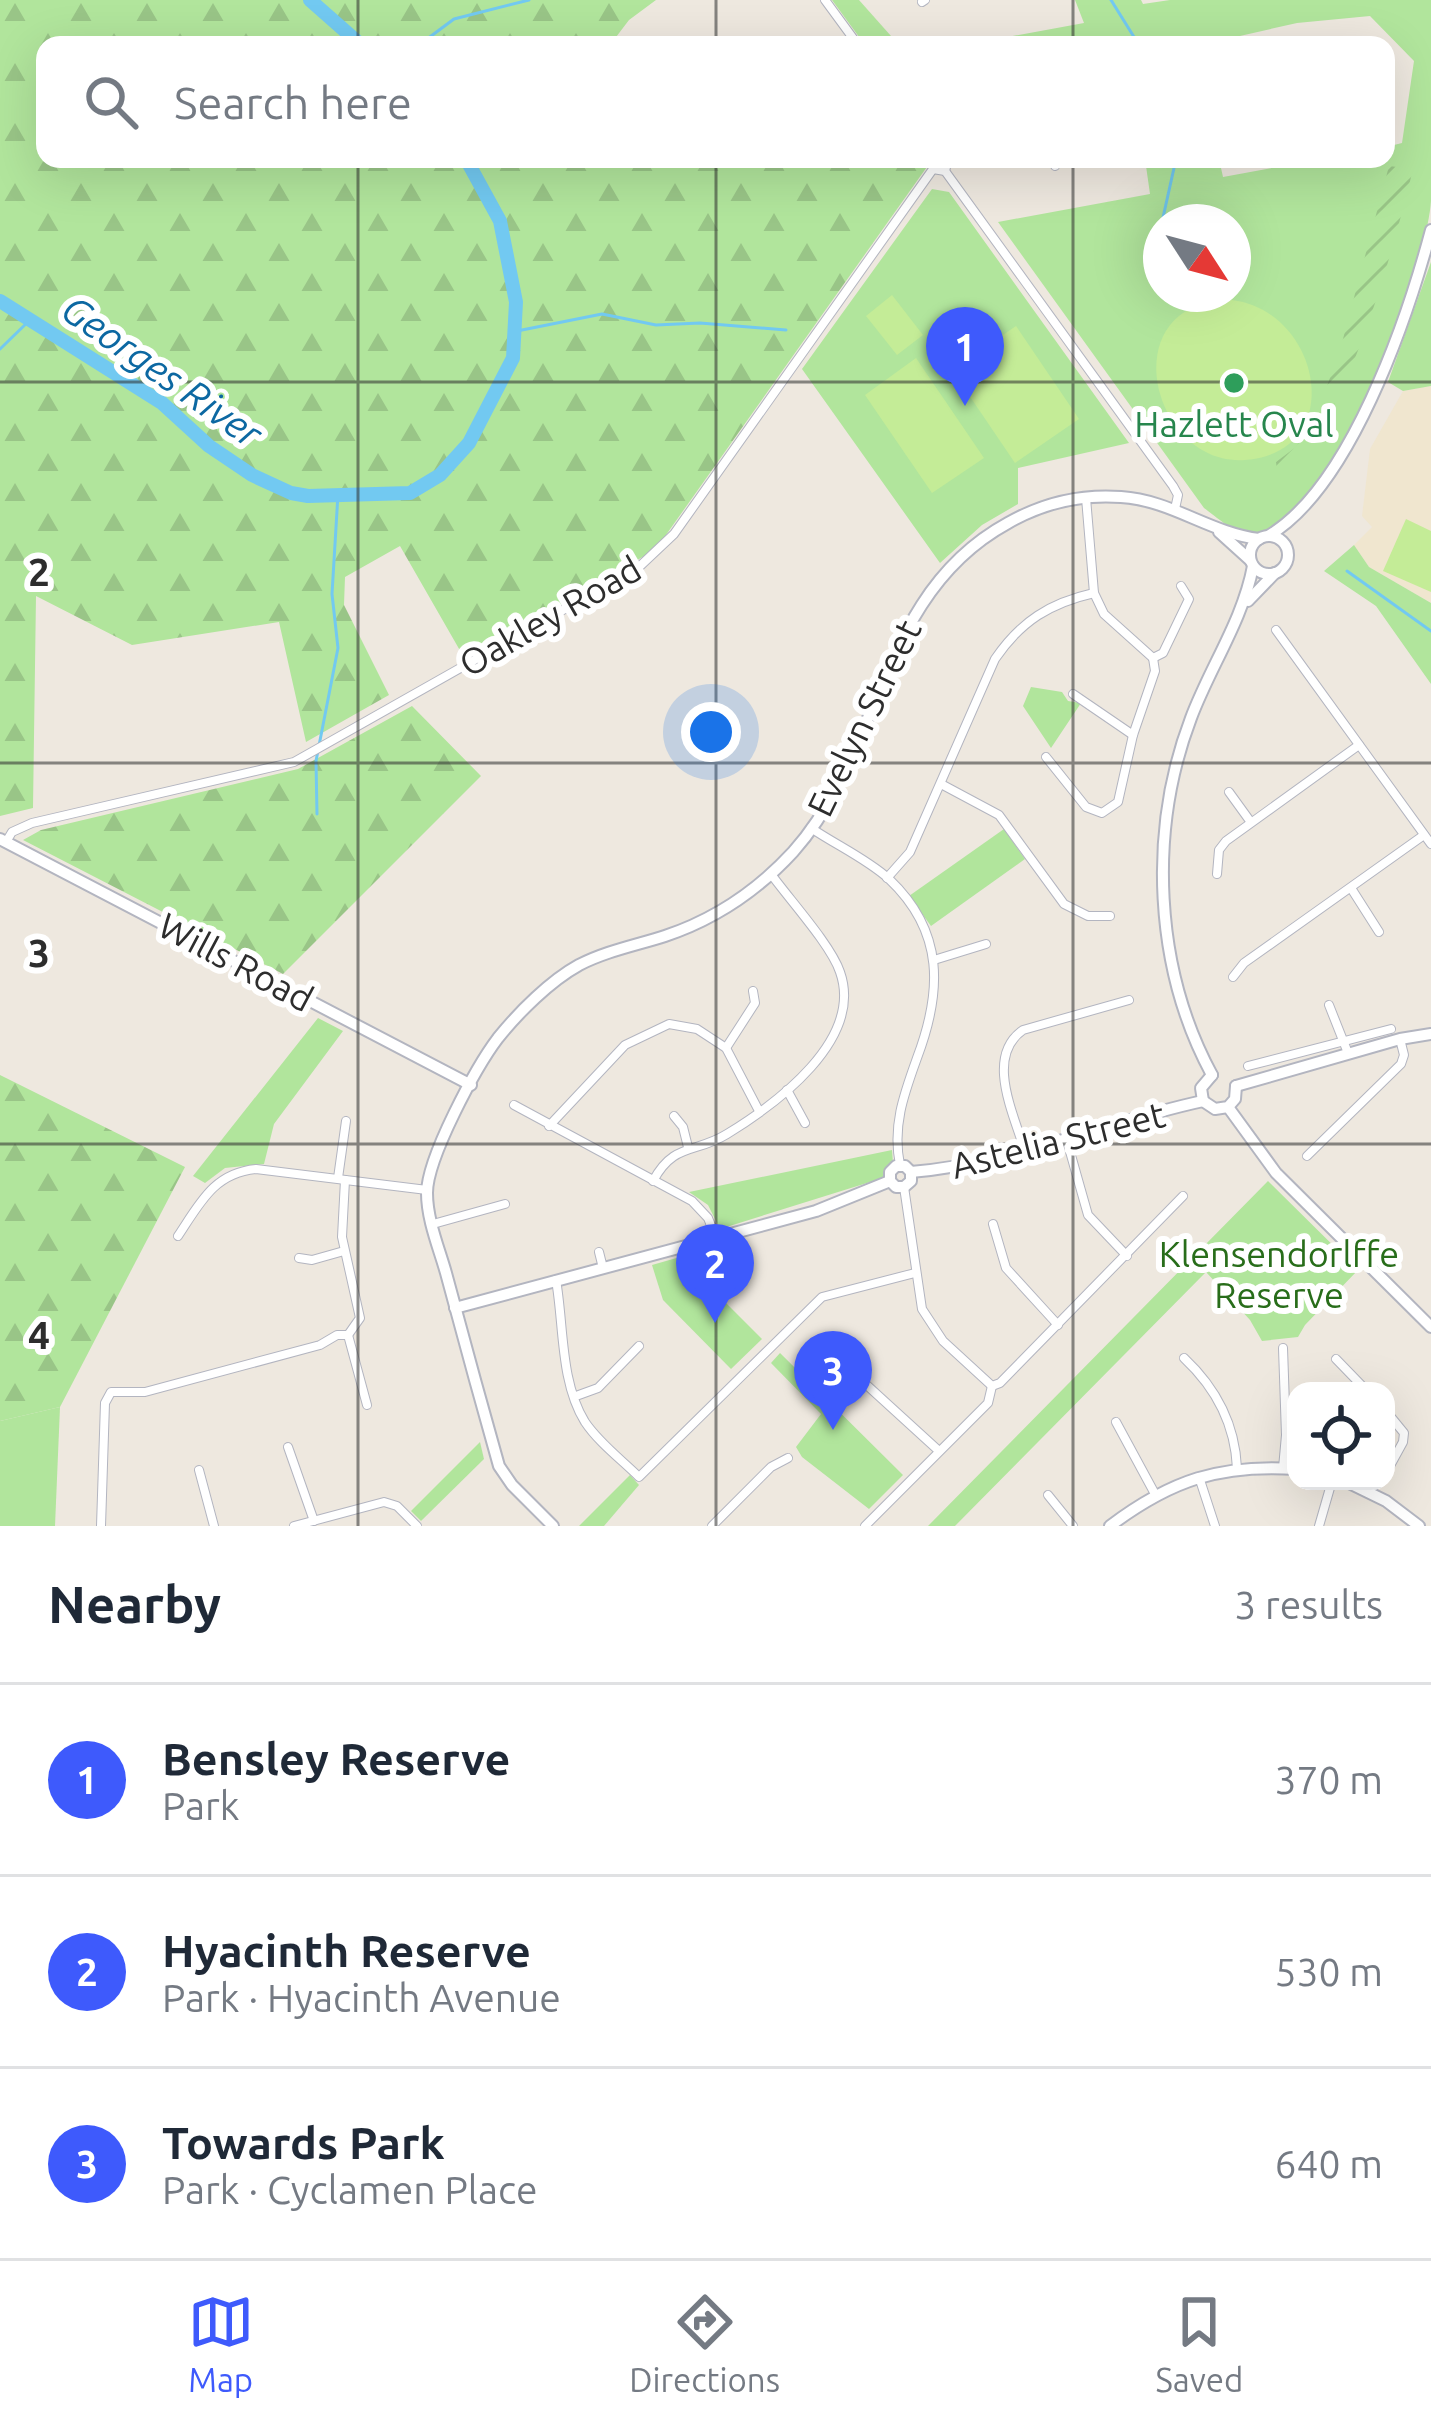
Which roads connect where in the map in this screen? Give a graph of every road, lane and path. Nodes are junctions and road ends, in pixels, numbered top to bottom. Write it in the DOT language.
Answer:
graph roads {
  1 [pos="825,0"];
  2 [pos="851,36"];
  3 [pos="930,168"];
  4 [pos="940,168"];
  5 [pos="946,168"];
  6 [pos="945,171"];
  7 [pos="1431,230"];
  8 [pos="1086,497"];
  9 [pos="1175,509"];
  10 [pos="1302,511"];
  11 [pos="1217,530"];
  12 [pos="1264,538"];
  13 [pos="1287,550"];
  14 [pos="1252,563"];
  15 [pos="1275,573"];
  16 [pos="1181,586"];
  17 [pos="1094,593"];
  18 [pos="1240,611"];
  19 [pos="1276,629"];
  20 [pos="1153,658"];
  21 [pos="1072,694"];
  22 [pos="1132,735"];
  23 [pos="1359,745"];
  24 [pos="1046,757"];
  25 [pos="941,784"];
  26 [pos="1228,791"];
  27 [pos="1250,821"];
  28 [pos="812,829"];
  29 [pos="1424,835"];
  30 [pos="3,841"];
  31 [pos="1431,844"];
  32 [pos="771,874"];
  33 [pos="1217,874"];
  34 [pos="887,878"];
  35 [pos="1351,888"];
  36 [pos="1110,916"];
  37 [pos="1379,932"];
  38 [pos="986,944"];
  39 [pos="934,960"];
  40 [pos="1233,977"];
  41 [pos="753,991"];
  42 [pos="1129,1000"];
  43 [pos="1329,1006"];
  44 [pos="1396,1034"];
  45 [pos="1431,1034"];
  46 [pos="1345,1047"];
  47 [pos="726,1048"];
  48 [pos="1248,1066"];
  49 [pos="1212,1075"];
  50 [pos="471,1085"];
  51 [pos="1236,1086"];
  52 [pos="787,1090"];
  53 [pos="1203,1101"];
  54 [pos="514,1105"];
  55 [pos="1228,1107"];
  56 [pos="760,1111"];
  57 [pos="674,1116"];
  58 [pos="346,1121"];
  59 [pos="805,1123"];
  60 [pos="550,1126"];
  61 [pos="1067,1141"];
  62 [pos="688,1147"];
  63 [pos="1024,1152"];
  64 [pos="1307,1156"];
  65 [pos="906,1169"];
  66 [pos="342,1179"];
  67 [pos="653,1180"];
  68 [pos="890,1181"];
  69 [pos="904,1187"];
  70 [pos="427,1190"];
  71 [pos="1183,1196"];
  72 [pos="505,1204"];
  73 [pos="433,1224"];
  74 [pos="993,1224"];
  75 [pos="178,1235"];
  76 [pos="716,1238"];
  77 [pos="344,1251"];
  78 [pos="599,1252"];
  79 [pos="1127,1256"];
  80 [pos="298,1258"];
  81 [pos="603,1268"];
  82 [pos="915,1274"];
  83 [pos="556,1280"];
  84 [pos="455,1308"];
  85 [pos="1429,1322"];
  86 [pos="1058,1324"];
  87 [pos="348,1335"];
  88 [pos="639,1346"];
  89 [pos="1283,1348"];
  90 [pos="1184,1358"];
  91 [pos="1336,1359"];
  92 [pos="860,1378"];
  93 [pos="1358,1382"];
  94 [pos="992,1386"];
  95 [pos="576,1396"];
  96 [pos="367,1405"];
  97 [pos="1116,1422"];
  98 [pos="1395,1422"];
  99 [pos="1287,1446"];
  100 [pos="288,1447"];
  101 [pos="939,1451"];
  102 [pos="1395,1453"];
  103 [pos="788,1458"];
  104 [pos="1237,1468"];
  105 [pos="1287,1469"];
  106 [pos="199,1470"];
  107 [pos="1199,1478"];
  108 [pos="1329,1490"];
  109 [pos="1377,1490"];
  110 [pos="1155,1494"];
  111 [pos="1048,1495"];
  112 [pos="314,1521"];
  113 [pos="101,1526"];
  114 [pos="214,1526"];
  115 [pos="294,1526"];
  116 [pos="417,1526"];
  117 [pos="553,1526"];
  118 [pos="712,1526"];
  119 [pos="865,1526"];
  120 [pos="1073,1526"];
  121 [pos="1110,1526"];
  122 [pos="1215,1526"];
  123 [pos="1318,1526"];
  124 [pos="1419,1526"];
  1 -- 2 [label="street"];
  3 -- 30 [label="street, Oakley Road"];
  4 -- 6 [label="street"];
  5 -- 6 [label="street"];
  6 -- 9 [label="street"];
  7 -- 10 [label="street"];
  8 -- 9 [label="street, Evelyn Street"];
  8 -- 17 [label="street"];
  8 -- 28 [label="street, Evelyn Street"];
  9 -- 11 [label="street, Evelyn Street"];
  10 -- 12 [label="street"];
  10 -- 13 [label="street"];
  11 -- 12 [label="street, Evelyn Street"];
  11 -- 14 [label="street, Evelyn Street"];
  12 -- 13 [label="street"];
  12 -- 14 [label="street"];
  13 -- 15 [label="street"];
  14 -- 15 [label="street"];
  14 -- 18 [label="street"];
  15 -- 18 [label="street"];
  16 -- 20 [label="street"];
  17 -- 20 [label="street"];
  17 -- 25 [label="street"];
  18 -- 49 [label="street"];
  19 -- 23 [label="street"];
  20 -- 22 [label="street"];
  21 -- 22 [label="street"];
  22 -- 24 [label="street"];
  23 -- 27 [label="street"];
  23 -- 29 [label="street"];
  25 -- 34 [label="street"];
  25 -- 36 [label="street"];
  26 -- 27 [label="street"];
  27 -- 33 [label="street"];
  28 -- 32 [label="street, Evelyn Street"];
  28 -- 34 [label="street"];
  29 -- 31 [label="street"];
  29 -- 35 [label="street"];
  30 -- 50 [label="street, Wills Road"];
  32 -- 50 [label="street, Evelyn Street"];
  32 -- 52 [label="street"];
  34 -- 39 [label="street"];
  35 -- 37 [label="street"];
  35 -- 40 [label="street"];
  38 -- 39 [label="street"];
  39 -- 65 [label="street"];
  41 -- 47 [label="street"];
  42 -- 63 [label="street"];
  43 -- 46 [label="street"];
  44 -- 45 [label="street"];
  44 -- 46 [label="street"];
  44 -- 64 [label="street"];
  46 -- 48 [label="street"];
  46 -- 51 [label="street"];
  47 -- 56 [label="street"];
  47 -- 60 [label="street"];
  49 -- 51 [label="street"];
  49 -- 53 [label="street"];
  50 -- 70 [label="street, Evelyn Street"];
  51 -- 55 [label="street"];
  52 -- 56 [label="street"];
  52 -- 59 [label="street"];
  53 -- 55 [label="street"];
  53 -- 61 [label="street, Astelia Street"];
  54 -- 60 [label="street"];
  55 -- 85 [label="street"];
  56 -- 62 [label="street"];
  57 -- 62 [label="street"];
  58 -- 66 [label="street"];
  60 -- 67 [label="street"];
  61 -- 63 [label="street, Astelia Street"];
  61 -- 79 [label="street"];
  62 -- 67 [label="street"];
  63 -- 65 [label="street, Astelia Street"];
  65 -- 68 [label="street"];
  65 -- 69 [label="street"];
  66 -- 70 [label="street"];
  66 -- 75 [label="street"];
  66 -- 77 [label="street"];
  67 -- 76 [label="street"];
  68 -- 69 [label="street"];
  68 -- 76 [label="street"];
  69 -- 82 [label="street"];
  70 -- 73 [label="street, Evelyn Street"];
  71 -- 79 [label="street"];
  72 -- 73 [label="street"];
  73 -- 84 [label="street, Evelyn Street"];
  74 -- 86 [label="street"];
  76 -- 81 [label="street"];
  77 -- 80 [label="street"];
  77 -- 87 [label="street"];
  78 -- 81 [label="street"];
  79 -- 86 [label="street"];
  81 -- 83 [label="street"];
  82 -- 94 [label="street"];
  82 -- 95 [label="street"];
  83 -- 84 [label="street"];
  83 -- 95 [label="street"];
  84 -- 117 [label="street, Evelyn Street"];
  86 -- 94 [label="street"];
  87 -- 96 [label="street"];
  87 -- 113 [label="street"];
  88 -- 95 [label="street"];
  89 -- 99 [label="street"];
  90 -- 104 [label="street"];
  91 -- 93 [label="street"];
  92 -- 101 [label="street"];
  94 -- 101 [label="street"];
  97 -- 110 [label="street"];
  98 -- 102 [label="street"];
  100 -- 112 [label="street"];
  101 -- 119 [label="street"];
  103 -- 118 [label="street"];
  104 -- 105 [label="street"];
  104 -- 107 [label="street"];
  106 -- 114 [label="street"];
  107 -- 110 [label="street"];
  107 -- 122 [label="street"];
  108 -- 123 [label="street"];
  109 -- 124 [label="street"];
  110 -- 121 [label="street"];
  111 -- 120 [label="street"];
  112 -- 115 [label="street"];
  112 -- 116 [label="street"];
}
